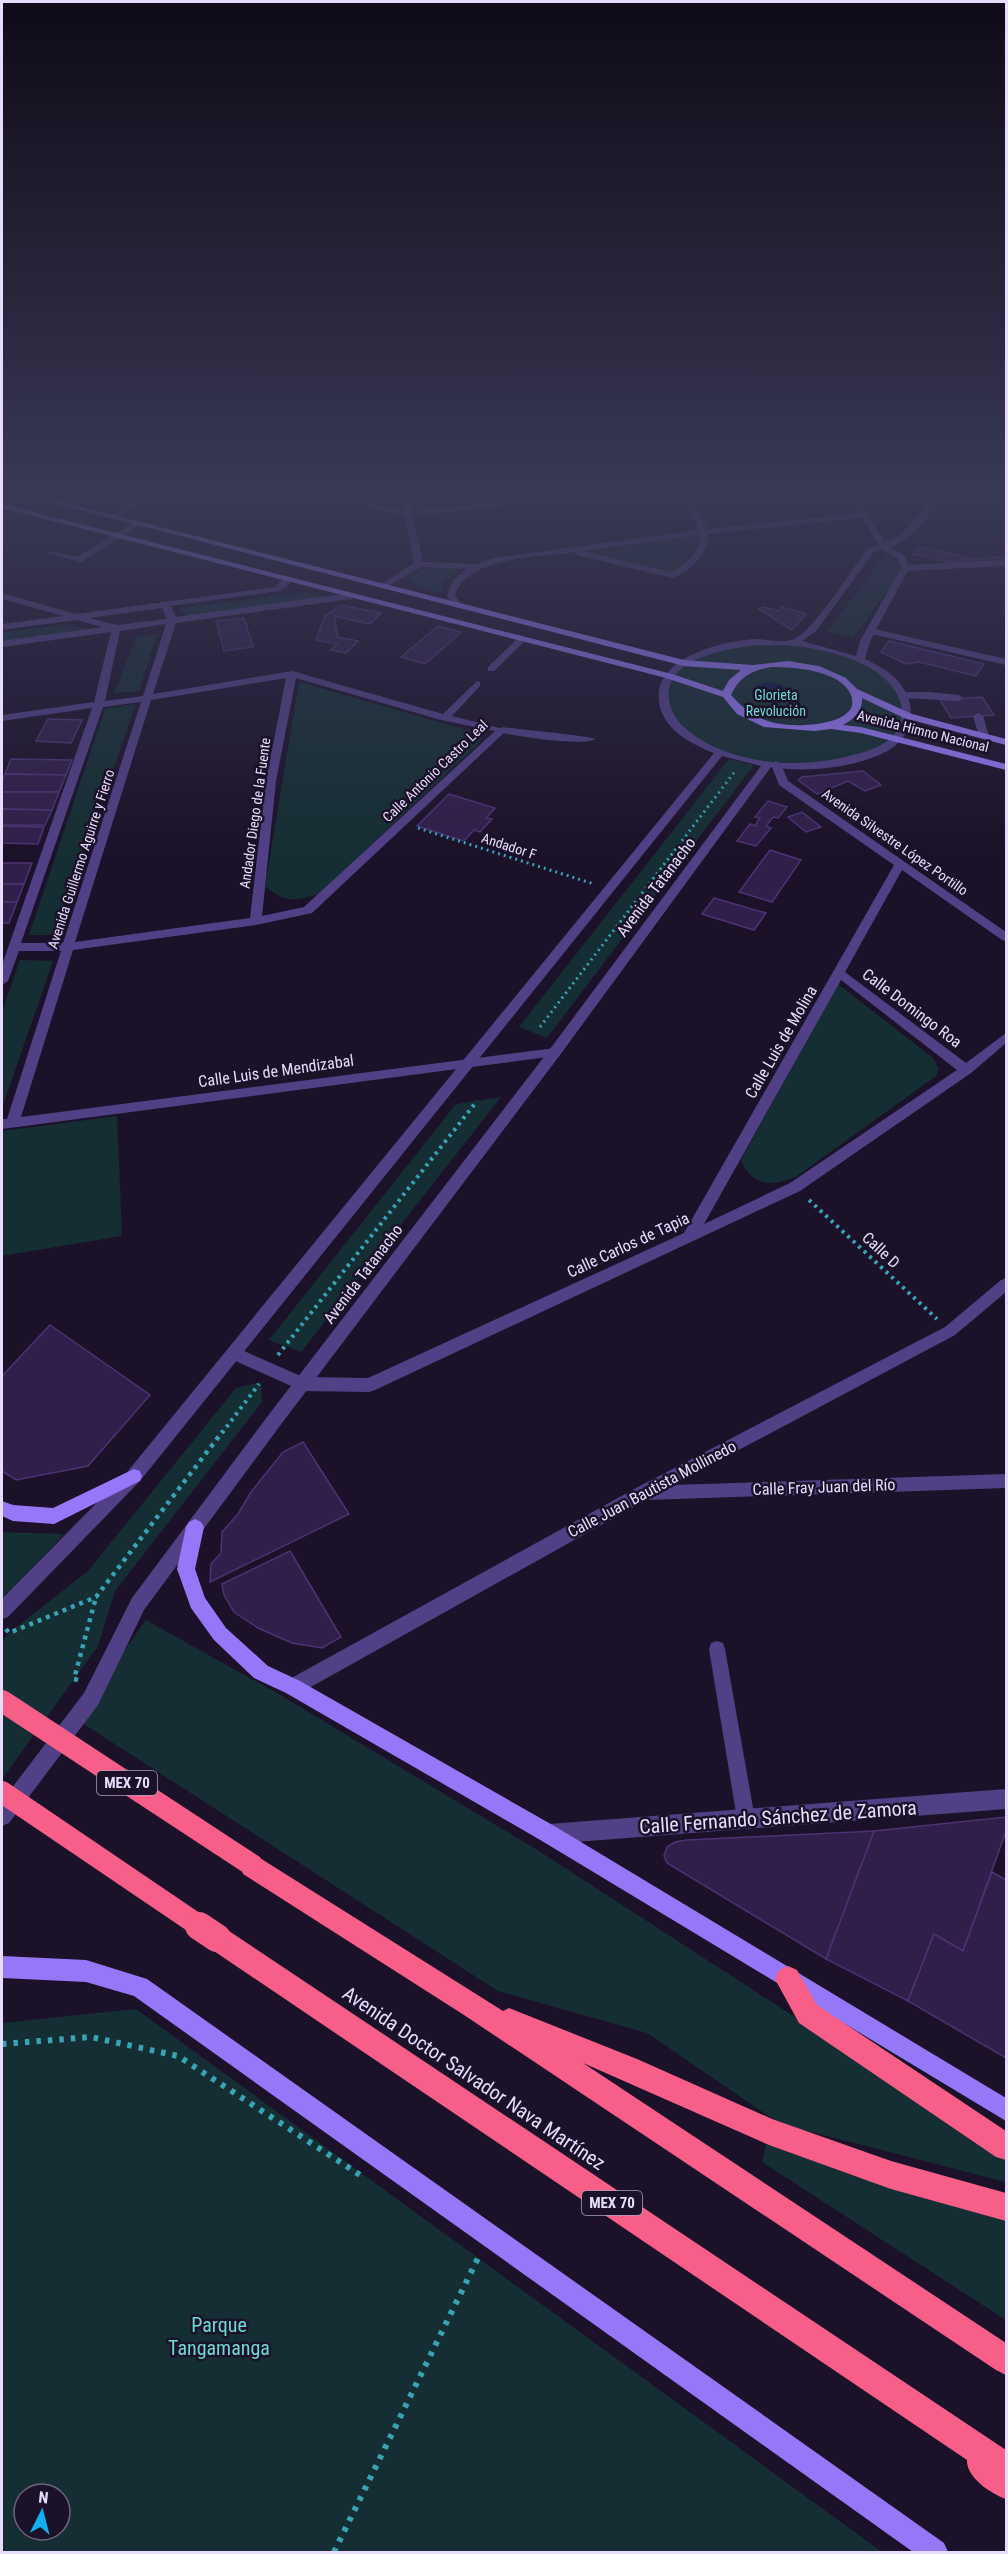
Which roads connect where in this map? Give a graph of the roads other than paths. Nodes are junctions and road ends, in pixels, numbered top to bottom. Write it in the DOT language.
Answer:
graph roads {
  1 [pos="57,612"];
  2 [pos="110,612"];
  3 [pos="169,612"];
  4 [pos="230,612"];
  5 [pos="415,612"];
  6 [pos="485,612"];
  7 [pos="825,612"];
  8 [pos="880,612"];
  9 [pos="73,617"];
  10 [pos="172,620"];
  11 [pos="2,627"];
  12 [pos="116,628"];
  13 [pos="870,631"];
  14 [pos="522,639"];
  15 [pos="794,643"];
  16 [pos="2,644"];
  17 [pos="860,660"];
  18 [pos="1006,662"];
  19 [pos="684,663"];
  20 [pos="753,668"];
  21 [pos="491,669"];
  22 [pos="292,674"];
  23 [pos="669,676"];
  24 [pos="477,684"];
  25 [pos="856,692"];
  26 [pos="726,695"];
  27 [pos="903,695"];
  28 [pos="147,698"];
  29 [pos="959,699"];
  30 [pos="99,704"];
  31 [pos="908,716"];
  32 [pos="978,716"];
  33 [pos="2,718"];
  34 [pos="445,718"];
  35 [pos="831,726"];
  36 [pos="502,730"];
  37 [pos="984,736"];
  38 [pos="590,738"];
  39 [pos="897,739"];
  40 [pos="1006,742"];
  41 [pos="720,752"];
  42 [pos="772,764"];
  43 [pos="1006,767"];
  44 [pos="900,864"];
  45 [pos="256,921"];
  46 [pos="1006,937"];
  47 [pos="14,947"];
  48 [pos="69,947"];
  49 [pos="839,973"];
  50 [pos="2,981"];
  51 [pos="1006,1036"];
  52 [pos="555,1052"];
  53 [pos="471,1061"];
  54 [pos="966,1070"];
  55 [pos="7,1123"];
  56 [pos="690,1236"];
  57 [pos="1006,1284"];
  58 [pos="235,1353"];
  59 [pos="302,1384"];
  60 [pos="134,1476"];
  61 [pos="1006,1481"];
  62 [pos="642,1493"];
  63 [pos="2,1509"];
  64 [pos="195,1527"];
  65 [pos="2,1611"];
  66 [pos="717,1649"];
  67 [pos="292,1687"];
  68 [pos="2,1701"];
  69 [pos="2,1792"];
  70 [pos="1006,1799"];
  71 [pos="2,1816"];
  72 [pos="746,1820"];
  73 [pos="549,1834"];
  74 [pos="2,1967"];
  75 [pos="788,1979"];
  76 [pos="473,2006"];
  77 [pos="1006,2110"];
  78 [pos="1006,2147"];
  79 [pos="1006,2207"];
  80 [pos="1006,2360"];
  81 [pos="916,2407"];
  82 [pos="1006,2468"];
  83 [pos="1006,2484"];
  84 [pos="935,2553"];
  1 -- 9 [label="street"];
  2 -- 9 [label="street"];
  3 -- 10 [label="street"];
  4 -- 10 [label="street"];
  5 -- 14 [label="main road"];
  6 -- 19 [label="main road"];
  7 -- 15 [label="street"];
  8 -- 13 [label="street"];
  9 -- 11 [label="street"];
  9 -- 12 [label="street"];
  10 -- 12 [label="street"];
  10 -- 28 [label="street, Avenida Guillermo Aguirre y Fierro"];
  12 -- 16 [label="street"];
  12 -- 30 [label="street, Avenida Guillermo Aguirre y Fierro"];
  13 -- 17 [label="street"];
  13 -- 18 [label="street"];
  14 -- 21 [label="street"];
  14 -- 23 [label="main road"];
  15 -- 17 [label="street"];
  15 -- 19 [label="street"];
  17 -- 27 [label="street"];
  19 -- 20 [label="main road"];
  19 -- 23 [label="street"];
  20 -- 25 [label="main road, Avenida Himno Nacional"];
  20 -- 26 [label="main road"];
  22 -- 28 [label="street, Calle Antonio Castro Leal"];
  22 -- 34 [label="street, Calle Antonio Castro Leal"];
  22 -- 45 [label="street, Andador Diego de la Fuente"];
  23 -- 26 [label="main road"];
  23 -- 41 [label="street"];
  24 -- 34 [label="street"];
  25 -- 31 [label="main road, Avenida Himno Nacional"];
  25 -- 35 [label="main road"];
  26 -- 35 [label="main road, Avenida Himno Nacional"];
  27 -- 29 [label="lane"];
  27 -- 31 [label="street"];
  28 -- 30 [label="street, Calle Antonio Castro Leal"];
  28 -- 48 [label="street, Avenida Guillermo Aguirre y Fierro"];
  30 -- 33 [label="street, Calle Antonio Castro Leal"];
  30 -- 47 [label="street, Avenida Guillermo Aguirre y Fierro"];
  31 -- 37 [label="main road, Avenida Himno Nacional"];
  31 -- 39 [label="street"];
  32 -- 37 [label="lane"];
  34 -- 36 [label="street, Calle Antonio Castro Leal"];
  35 -- 39 [label="main road, Avenida Himno Nacional"];
  36 -- 38 [label="street"];
  36 -- 45 [label="street, Calle Antonio Castro Leal"];
  37 -- 40 [label="main road, Avenida Himno Nacional"];
  39 -- 42 [label="street"];
  39 -- 43 [label="main road, Avenida Himno Nacional"];
  41 -- 42 [label="street"];
  41 -- 53 [label="street, Avenida Tatanacho"];
  42 -- 44 [label="street, Avenida Silvestre López Portillo"];
  42 -- 52 [label="street, Avenida Tatanacho"];
  44 -- 46 [label="street, Avenida Silvestre López Portillo"];
  44 -- 49 [label="street, Calle Luis de Molina"];
  45 -- 48 [label="street, Calle Antonio Castro Leal"];
  47 -- 48 [label="street, Calle Antonio Castro Leal"];
  47 -- 50 [label="street, Avenida Guillermo Aguirre y Fierro"];
  48 -- 55 [label="street, Avenida Guillermo Aguirre y Fierro"];
  49 -- 54 [label="street, Calle Domingo Roa"];
  49 -- 56 [label="street, Calle Luis de Molina"];
  51 -- 54 [label="street, Calle Carlos de Tapia"];
  52 -- 53 [label="street, Calle Luis de Mendizabal"];
  52 -- 59 [label="street, Avenida Tatanacho"];
  53 -- 55 [label="street, Calle Luis de Mendizabal"];
  53 -- 58 [label="street, Avenida Tatanacho"];
  54 -- 56 [label="street, Calle Carlos de Tapia"];
  56 -- 59 [label="street, Calle Carlos de Tapia"];
  57 -- 62 [label="street, Calle Juan Bautista Mollinedo"];
  58 -- 59 [label="street, Calle Carlos de Tapia"];
  58 -- 60 [label="street, Avenida Tatanacho"];
  59 -- 64 [label="street, Avenida Tatanacho"];
  60 -- 63 [label="main road"];
  60 -- 65 [label="street, Avenida Tatanacho"];
  61 -- 62 [label="street, Calle Fray Juan del Río"];
  62 -- 67 [label="street, Calle Juan Bautista Mollinedo"];
  64 -- 67 [label="main road"];
  64 -- 71 [label="street, Avenida Tatanacho"];
  66 -- 72 [label="lane"];
  67 -- 73 [label="main road"];
  68 -- 76 [label="highway, MEX 70, bridge"];
  69 -- 81 [label="highway, Avenida Doctor Salvador Nava Martínez / MEX 70, bridge"];
  70 -- 72 [label="street, Calle Fernando Sánchez de Zamora"];
  72 -- 73 [label="street, Calle Fernando Sánchez de Zamora"];
  73 -- 75 [label="main road"];
  74 -- 84 [label="main road"];
  75 -- 77 [label="main road"];
  75 -- 78 [label="highway"];
  76 -- 79 [label="highway"];
  76 -- 80 [label="highway, MEX 70"];
  81 -- 82 [label="highway, Avenida Doctor Salvador Nava Martínez / MEX 70"];
  81 -- 83 [label="highway"];
}
